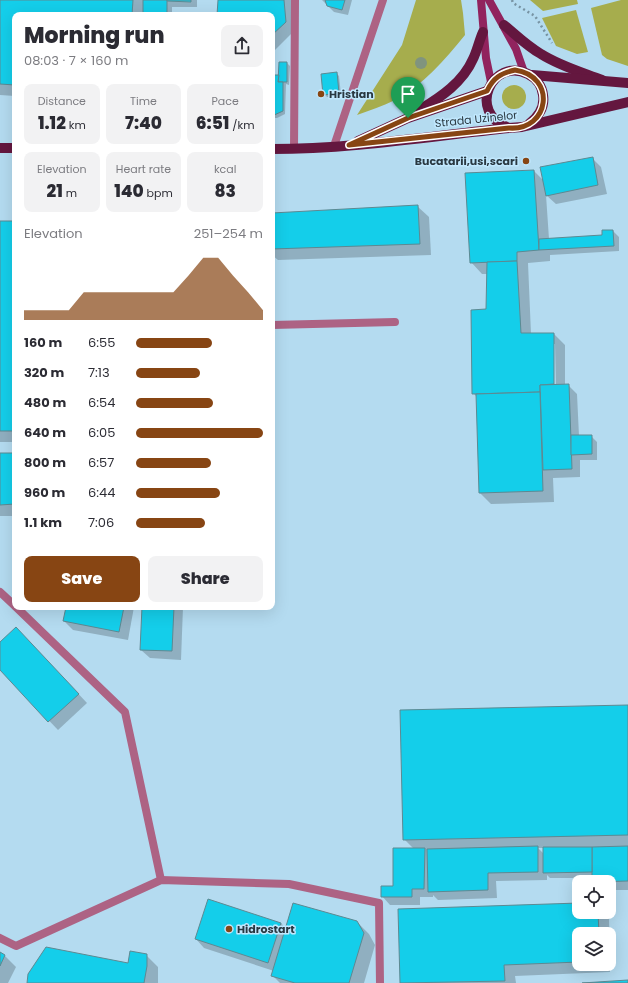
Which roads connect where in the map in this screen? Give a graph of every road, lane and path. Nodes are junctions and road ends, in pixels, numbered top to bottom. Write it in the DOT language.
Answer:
graph roads {
  1 [pos="295,0"];
  2 [pos="383,0"];
  3 [pos="481,0"];
  4 [pos="489,0"];
  5 [pos="512,0"];
  6 [pos="504,25"];
  7 [pos="482,32"];
  8 [pos="555,48"];
  9 [pos="528,74"];
  10 [pos="602,80"];
  11 [pos="628,83"];
  12 [pos="489,86"];
  13 [pos="628,102"];
  14 [pos="408,118"];
  15 [pos="528,125"];
  16 [pos="509,128"];
  17 [pos="349,145"];
  18 [pos="334,146"];
  19 [pos="0,148"];
  20 [pos="12,148"];
  21 [pos="275,149"];
  22 [pos="294,149"];
  23 [pos="395,322"];
  24 [pos="275,325"];
  25 [pos="0,592"];
  26 [pos="12,604"];
  27 [pos="18,610"];
  28 [pos="161,880"];
  29 [pos="0,938"];
  30 [pos="380,983"];
  1 -- 22 [label="street"];
  2 -- 18 [label="street"];
  3 -- 7 [label="main road"];
  4 -- 6 [label="main road"];
  5 -- 8 [label="path"];
  6 -- 9 [label="main road"];
  6 -- 10 [label="main road"];
  7 -- 12 [label="main road"];
  7 -- 14 [label="main road"];
  9 -- 10 [label="main road"];
  9 -- 12 [label="main road"];
  9 -- 15 [label="main road"];
  10 -- 11 [label="main road"];
  12 -- 14 [label="main road, Strada Uzinelor"];
  12 -- 16 [label="main road"];
  13 -- 15 [label="main road, Strada Uzinelor"];
  14 -- 17 [label="main road, Strada Uzinelor"];
  15 -- 16 [label="main road, Strada Uzinelor"];
  16 -- 17 [label="main road, Strada Uzinelor"];
  17 -- 18 [label="main road, Strada Uzinelor"];
  18 -- 22 [label="main road, Strada Uzinelor"];
  19 -- 20 [label="main road"];
  21 -- 22 [label="main road, Strada Uzinelor"];
  23 -- 24 [label="street"];
  25 -- 26 [label="street"];
  27 -- 28 [label="street"];
  28 -- 29 [label="street"];
  28 -- 30 [label="street"];
}
